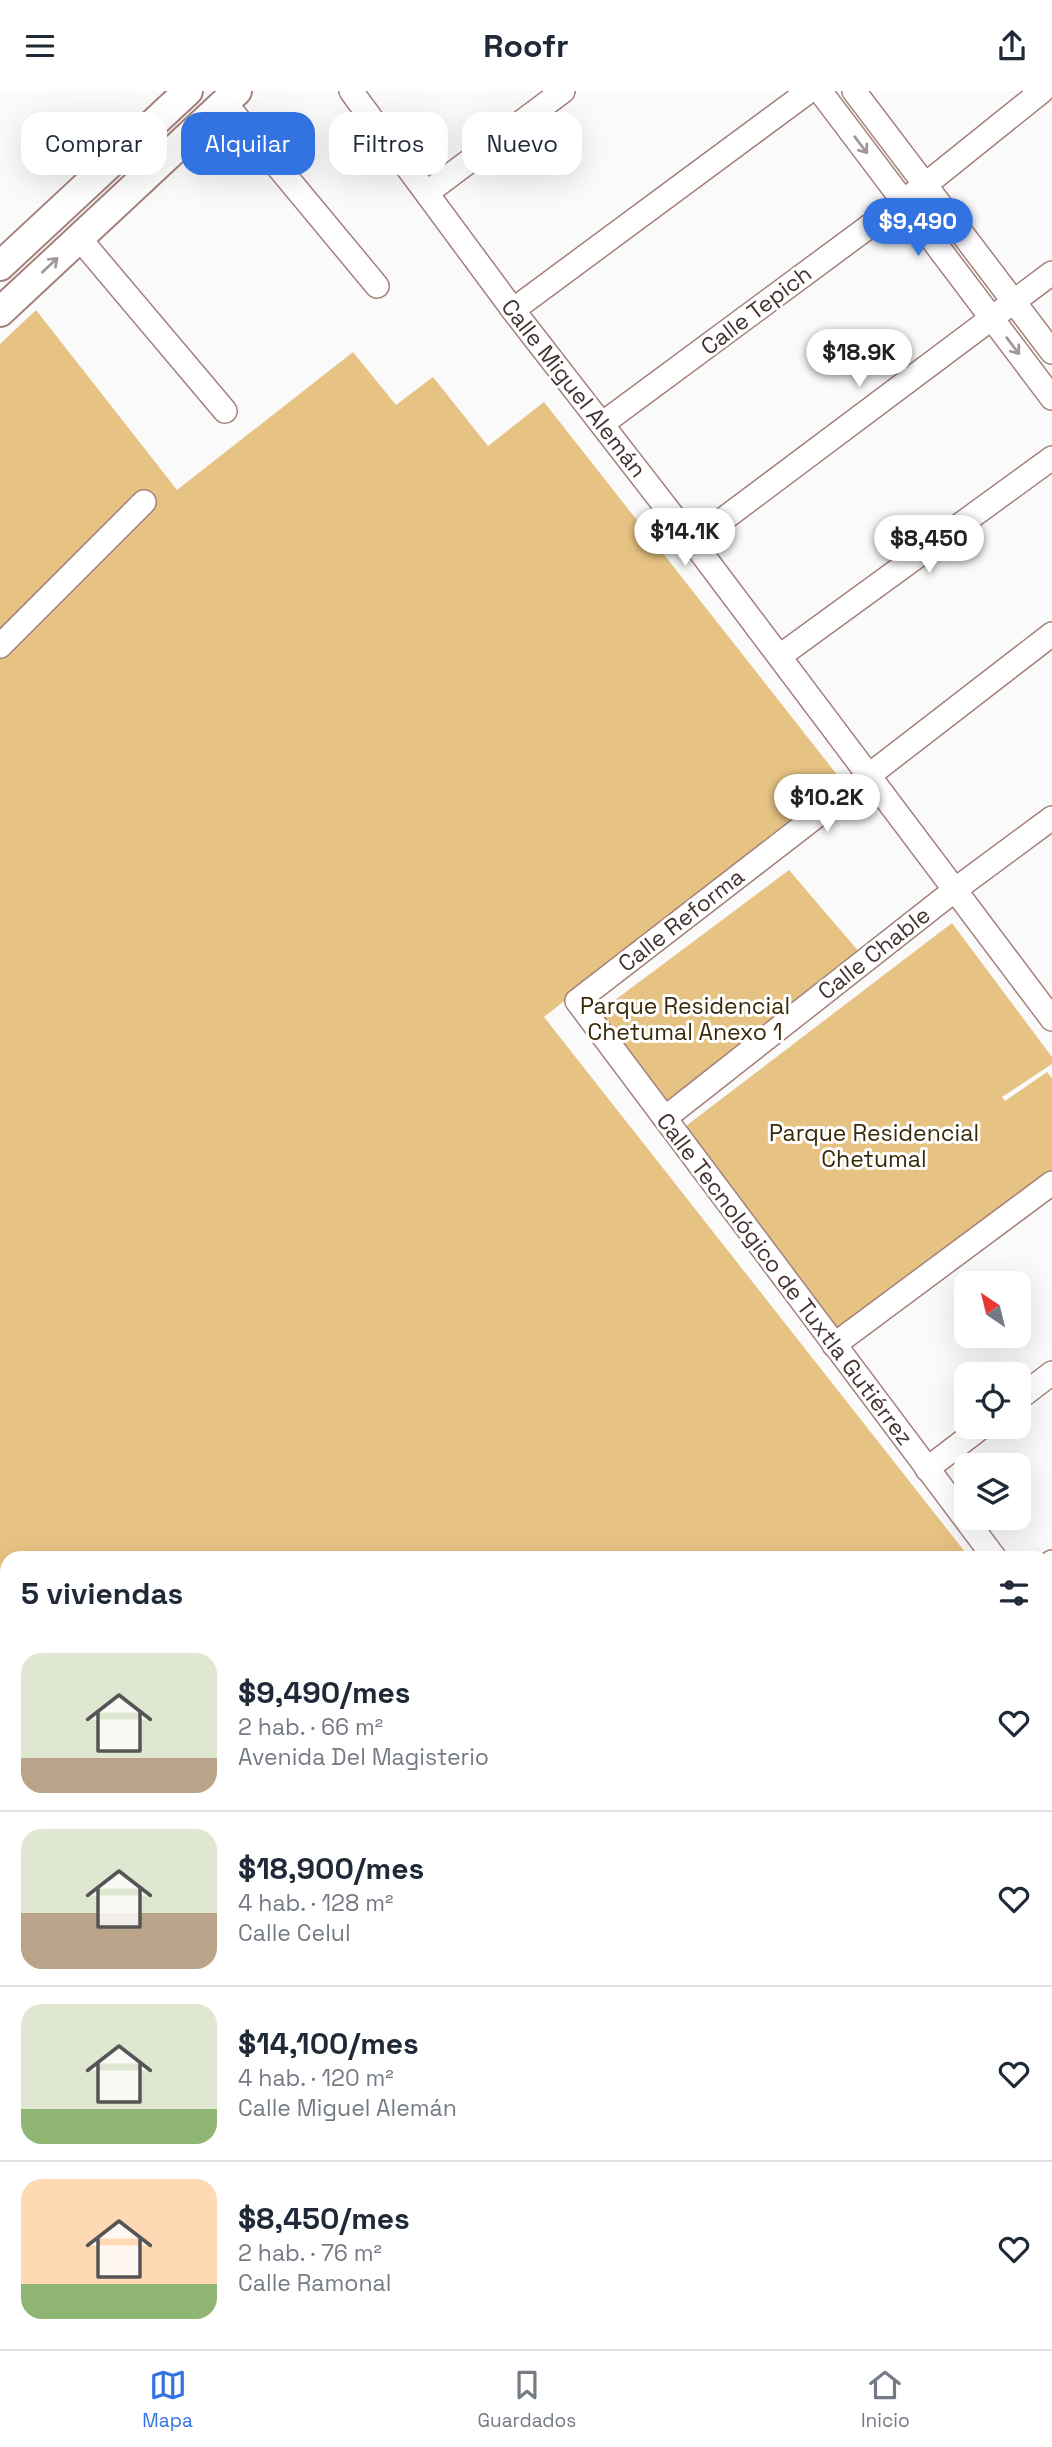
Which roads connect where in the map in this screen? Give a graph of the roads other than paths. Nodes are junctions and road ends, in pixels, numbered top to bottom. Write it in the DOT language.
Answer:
graph roads {
  1 [pos="188,91"];
  2 [pos="351,91"];
  3 [pos="563,91"];
  4 [pos="809,91"];
  5 [pos="820,91"];
  6 [pos="854,91"];
  7 [pos="1042,91"];
  8 [pos="231,97"];
  9 [pos="925,185"];
  10 [pos="428,192"];
  11 [pos="902,201"];
  12 [pos="79,238"];
  13 [pos="0,266"];
  14 [pos="1052,273"];
  15 [pos="377,286"];
  16 [pos="7,293"];
  17 [pos="1014,302"];
  18 [pos="513,310"];
  19 [pos="990,317"];
  20 [pos="1052,352"];
  21 [pos="1052,398"];
  22 [pos="225,411"];
  23 [pos="602,424"];
  24 [pos="1052,458"];
  25 [pos="144,502"];
  26 [pos="693,542"];
  27 [pos="1052,634"];
  28 [pos="0,646"];
  29 [pos="780,656"];
  30 [pos="867,775"];
  31 [pos="1052,818"];
  32 [pos="956,889"];
  33 [pos="577,1001"];
  34 [pos="1049,1009"];
  35 [pos="665,1118"];
  36 [pos="1052,1183"];
  37 [pos="834,1345"];
  38 [pos="1052,1373"];
  39 [pos="1031,1389"];
  40 [pos="966,1439"];
  41 [pos="928,1469"];
  42 [pos="990,1551"];
  1 -- 13 [label="main road"];
  2 -- 10 [label="street, Calle Miguel Alemán"];
  3 -- 10 [label="street"];
  4 -- 18 [label="street"];
  5 -- 11 [label="street, one-way"];
  6 -- 9 [label="street"];
  7 -- 9 [label="street, Calle Tepich"];
  8 -- 12 [label="main road"];
  8 -- 15 [label="street"];
  9 -- 11 [label="street, Calle Tepich"];
  9 -- 17 [label="street"];
  10 -- 18 [label="street, Calle Miguel Alemán"];
  11 -- 19 [label="street"];
  11 -- 23 [label="street, Calle Tepich"];
  16 -- 12 [label="main road, one-way"];
  12 -- 22 [label="street"];
  14 -- 17 [label="street"];
  17 -- 19 [label="street"];
  17 -- 20 [label="street"];
  18 -- 23 [label="street, Calle Miguel Alemán"];
  19 -- 21 [label="street, one-way"];
  19 -- 26 [label="street"];
  23 -- 26 [label="street, Calle Miguel Alemán"];
  24 -- 29 [label="street"];
  25 -- 28 [label="street"];
  26 -- 29 [label="street, Calle Miguel Alemán"];
  27 -- 30 [label="street, Calle Reforma"];
  29 -- 30 [label="street, Calle Miguel Alemán"];
  30 -- 32 [label="street, Calle Miguel Alemán"];
  30 -- 33 [label="street, Calle Reforma"];
  31 -- 32 [label="street, Calle Chable"];
  32 -- 34 [label="street, Calle Miguel Alemán"];
  32 -- 35 [label="street, Calle Chable"];
  33 -- 35 [label="street, Calle Tecnológico de Tuxtla Gutiérrez"];
  35 -- 37 [label="street, Calle Tecnológico de Tuxtla Gutiérrez"];
  36 -- 37 [label="street"];
  37 -- 41 [label="street, Calle Tecnológico de Tuxtla Gutiérrez"];
  38 -- 39 [label="street"];
  40 -- 41 [label="street"];
  41 -- 42 [label="street, Calle Tecnológico de Tuxtla Gutiérrez"];
}
